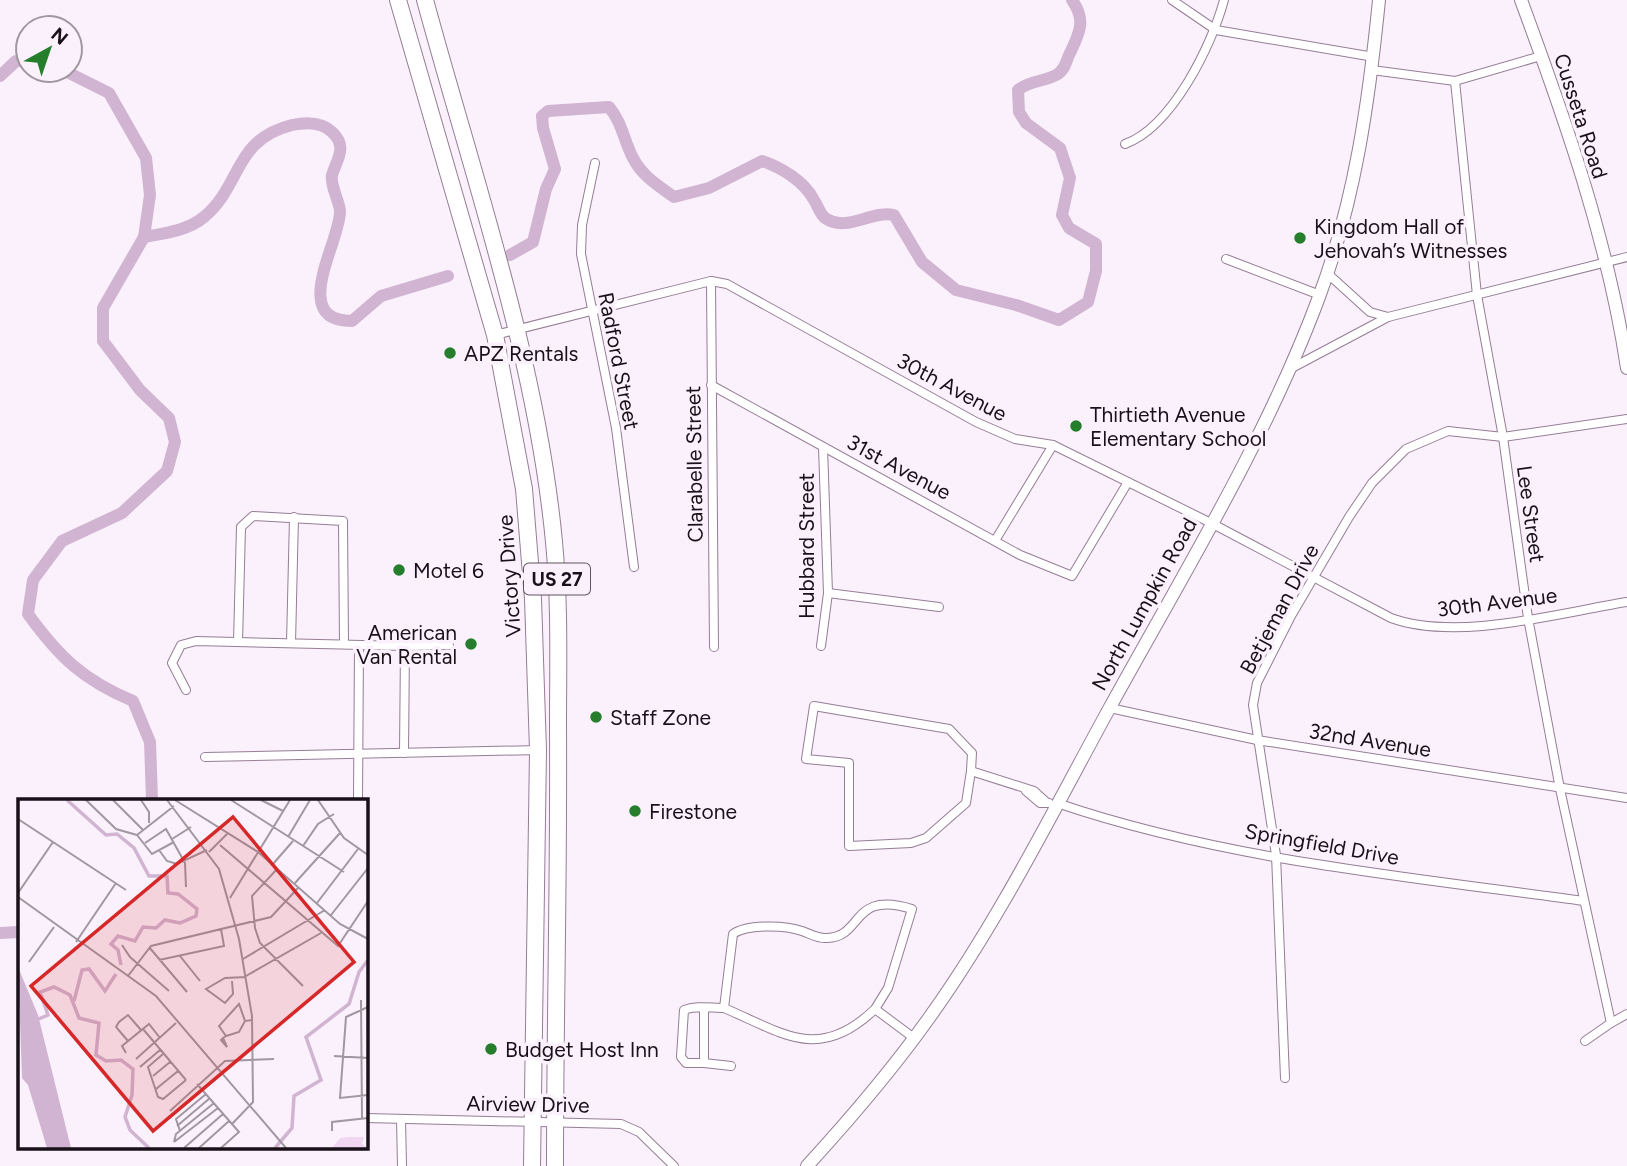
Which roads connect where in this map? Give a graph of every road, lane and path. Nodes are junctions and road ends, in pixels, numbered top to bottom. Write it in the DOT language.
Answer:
graph roads {
  1 [pos="398,0"];
  2 [pos="425,0"];
  3 [pos="1172,0"];
  4 [pos="1224,0"];
  5 [pos="1379,0"];
  6 [pos="1521,0"];
  7 [pos="1216,30"];
  8 [pos="1541,56"];
  9 [pos="1373,63"];
  10 [pos="1455,81"];
  11 [pos="1125,144"];
  12 [pos="595,163"];
  13 [pos="1627,257"];
  14 [pos="1226,259"];
  15 [pos="1606,264"];
  16 [pos="1327,273"];
  17 [pos="711,281"];
  18 [pos="1320,295"];
  19 [pos="1477,295"];
  20 [pos="590,310"];
  21 [pos="1388,317"];
  22 [pos="517,327"];
  23 [pos="495,335"];
  24 [pos="1627,368"];
  25 [pos="1290,369"];
  26 [pos="711,385"];
  27 [pos="1627,419"];
  28 [pos="1503,438"];
  29 [pos="1053,445"];
  30 [pos="823,447"];
  31 [pos="1128,482"];
  32 [pos="294,517"];
  33 [pos="1211,523"];
  34 [pos="996,539"];
  35 [pos="634,567"];
  36 [pos="1315,576"];
  37 [pos="828,593"];
  38 [pos="1627,602"];
  39 [pos="939,607"];
  40 [pos="1528,618"];
  41 [pos="238,642"];
  42 [pos="291,643"];
  43 [pos="344,644"];
  44 [pos="359,645"];
  45 [pos="449,645"];
  46 [pos="405,646"];
  47 [pos="821,646"];
  48 [pos="714,647"];
  49 [pos="186,691"];
  50 [pos="1110,708"];
  51 [pos="1256,740"];
  52 [pos="538,750"];
  53 [pos="560,751"];
  54 [pos="359,753"];
  55 [pos="404,753"];
  56 [pos="205,757"];
  57 [pos="971,771"];
  58 [pos="1560,789"];
  59 [pos="358,799"];
  60 [pos="1627,799"];
  61 [pos="1053,804"];
  62 [pos="1276,855"];
  63 [pos="1584,901"];
  64 [pos="704,1008"];
  65 [pos="724,1008"];
  66 [pos="874,1009"];
  67 [pos="1627,1014"];
  68 [pos="1611,1023"];
  69 [pos="914,1038"];
  70 [pos="1585,1041"];
  71 [pos="704,1063"];
  72 [pos="731,1066"];
  73 [pos="1285,1078"];
  74 [pos="368,1118"];
  75 [pos="401,1119"];
  76 [pos="533,1123"];
  77 [pos="555,1123"];
  78 [pos="402,1166"];
  79 [pos="532,1166"];
  80 [pos="555,1166"];
  81 [pos="674,1166"];
  82 [pos="807,1166"];
  1 -- 23 [label="highway, Victory Drive / US 27"];
  2 -- 22 [label="highway, US 27"];
  3 -- 7 [label="street"];
  4 -- 7 [label="street"];
  5 -- 9 [label="street, North Lumpkin Road"];
  6 -- 8 [label="street, Cusseta Road"];
  7 -- 9 [label="street"];
  7 -- 11 [label="street"];
  8 -- 10 [label="street"];
  8 -- 15 [label="street, Cusseta Road"];
  9 -- 10 [label="street"];
  9 -- 16 [label="street, North Lumpkin Road"];
  10 -- 19 [label="street, Lee Street"];
  12 -- 20 [label="street, Radford Street"];
  13 -- 15 [label="street"];
  14 -- 18 [label="street"];
  15 -- 19 [label="street"];
  15 -- 24 [label="street, Cusseta Road"];
  16 -- 18 [label="street, North Lumpkin Road"];
  16 -- 21 [label="street"];
  17 -- 20 [label="street"];
  17 -- 26 [label="street, Clarabelle Street"];
  17 -- 29 [label="street, 30th Avenue"];
  18 -- 25 [label="street, North Lumpkin Road"];
  19 -- 21 [label="street"];
  19 -- 28 [label="street, Lee Street"];
  20 -- 22 [label="street"];
  20 -- 35 [label="street, Radford Street"];
  21 -- 25 [label="street"];
  22 -- 23 [label="street"];
  22 -- 53 [label="highway, US 27"];
  23 -- 52 [label="highway, Victory Drive / US 27"];
  25 -- 33 [label="street, North Lumpkin Road"];
  26 -- 30 [label="street, 31st Avenue"];
  26 -- 48 [label="street, Clarabelle Street"];
  27 -- 28 [label="street, Betjeman Drive"];
  28 -- 36 [label="street, Betjeman Drive"];
  28 -- 40 [label="street, Lee Street"];
  29 -- 31 [label="street, 30th Avenue"];
  29 -- 34 [label="street"];
  30 -- 34 [label="street, 31st Avenue"];
  30 -- 37 [label="street, Hubbard Street"];
  31 -- 33 [label="street, 30th Avenue"];
  31 -- 34 [label="street, 31st Avenue"];
  32 -- 41 [label="street"];
  32 -- 42 [label="street"];
  32 -- 43 [label="street"];
  33 -- 36 [label="street, 30th Avenue"];
  33 -- 50 [label="street, North Lumpkin Road"];
  36 -- 40 [label="street, 30th Avenue"];
  36 -- 51 [label="street, Betjeman Drive"];
  37 -- 39 [label="street"];
  37 -- 47 [label="street, Hubbard Street"];
  38 -- 40 [label="street, 30th Avenue"];
  40 -- 58 [label="street, Lee Street"];
  41 -- 42 [label="street"];
  41 -- 49 [label="street"];
  42 -- 43 [label="street"];
  43 -- 44 [label="street"];
  44 -- 46 [label="street"];
  44 -- 54 [label="street"];
  45 -- 46 [label="street"];
  46 -- 55 [label="street"];
  50 -- 51 [label="street, 32nd Avenue"];
  50 -- 61 [label="street, North Lumpkin Road"];
  51 -- 58 [label="street, 32nd Avenue"];
  51 -- 62 [label="street, Betjeman Drive"];
  52 -- 53 [label="highway"];
  52 -- 55 [label="street"];
  52 -- 76 [label="highway, Victory Drive / US 27"];
  53 -- 77 [label="highway, US 27"];
  54 -- 55 [label="street"];
  54 -- 56 [label="street"];
  54 -- 59 [label="street"];
  57 -- 57 [label="street"];
  57 -- 61 [label="street, Springfield Drive"];
  58 -- 60 [label="street, 32nd Avenue"];
  58 -- 63 [label="street, Lee Street"];
  61 -- 62 [label="street, Springfield Drive"];
  61 -- 69 [label="street, North Lumpkin Road"];
  62 -- 63 [label="street, Springfield Drive"];
  62 -- 73 [label="street, Betjeman Drive"];
  63 -- 68 [label="street, Lee Street"];
  64 -- 65 [label="street"];
  64 -- 71 [label="street"];
  64 -- 71 [label="street"];
  65 -- 66 [label="street"];
  65 -- 66 [label="street"];
  66 -- 69 [label="street"];
  67 -- 68 [label="street"];
  68 -- 70 [label="street"];
  69 -- 82 [label="street, North Lumpkin Road"];
  71 -- 72 [label="street"];
  74 -- 75 [label="street, Airview Drive"];
  75 -- 76 [label="street, Airview Drive"];
  75 -- 78 [label="street"];
  76 -- 77 [label="street, Airview Drive"];
  76 -- 79 [label="highway, Victory Drive / US 27"];
  77 -- 80 [label="highway, US 27"];
  77 -- 81 [label="street, Airview Drive"];
}
